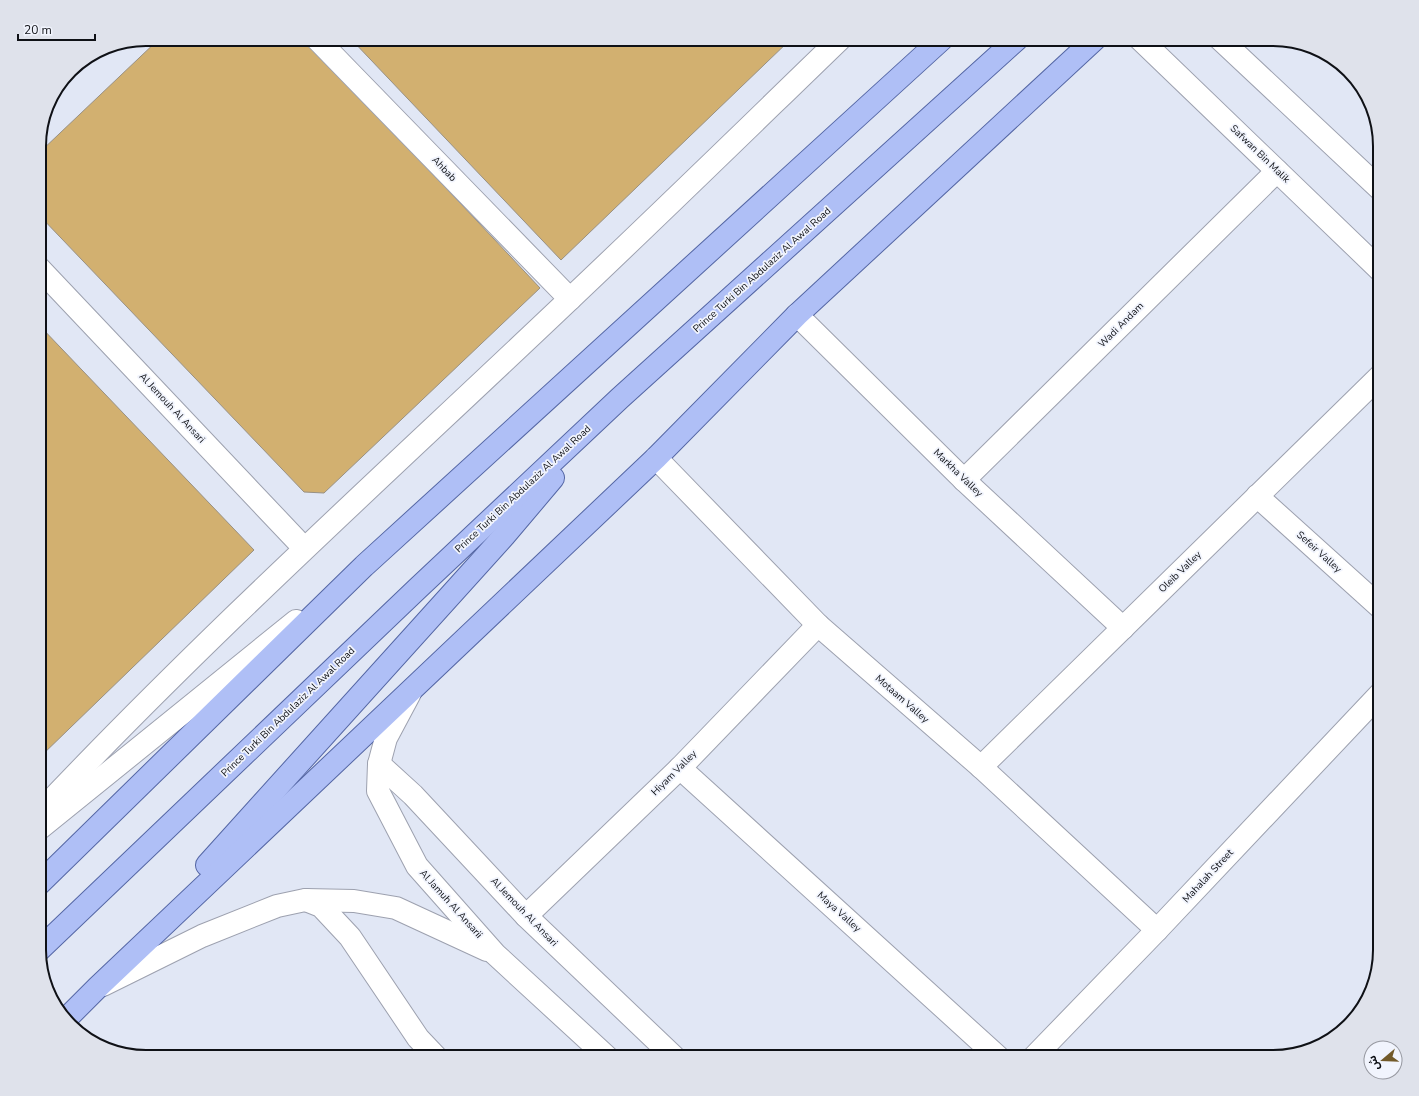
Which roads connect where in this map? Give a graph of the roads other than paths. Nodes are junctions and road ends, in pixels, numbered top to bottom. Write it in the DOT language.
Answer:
graph roads {
  1 [pos="324,46"];
  2 [pos="833,46"];
  3 [pos="934,46"];
  4 [pos="1009,46"];
  5 [pos="1087,46"];
  6 [pos="1147,46"];
  7 [pos="1227,46"];
  8 [pos="1277,171"];
  9 [pos="1373,182"];
  10 [pos="1373,263"];
  11 [pos="46,275"];
  12 [pos="570,299"];
  13 [pos="797,315"];
  14 [pos="1373,383"];
  15 [pos="620,398"];
  16 [pos="656,458"];
  17 [pos="964,480"];
  18 [pos="1257,496"];
  19 [pos="304,548"];
  20 [pos="364,566"];
  21 [pos="1373,601"];
  22 [pos="818,625"];
  23 [pos="1123,628"];
  24 [pos="411,690"];
  25 [pos="1373,701"];
  26 [pos="379,764"];
  27 [pos="981,767"];
  28 [pos="680,768"];
  29 [pos="46,806"];
  30 [pos="46,823"];
  31 [pos="46,877"];
  32 [pos="304,900"];
  33 [pos="526,916"];
  34 [pos="1157,930"];
  35 [pos="46,943"];
  36 [pos="495,954"];
  37 [pos="97,988"];
  38 [pos="70,1015"];
  39 [pos="429,1050"];
  40 [pos="599,1050"];
  41 [pos="667,1050"];
  42 [pos="990,1050"];
  43 [pos="1041,1050"];
  1 -- 12 [label="street, Ahbab"];
  2 -- 12 [label="street"];
  3 -- 20 [label="main road"];
  4 -- 15 [label="main road, Prince Turki Bin Abdulaziz Al Awal Road"];
  5 -- 13 [label="main road"];
  6 -- 8 [label="street, Safwan Bin Malik"];
  7 -- 9 [label="street"];
  8 -- 10 [label="street, Safwan Bin Malik"];
  8 -- 17 [label="street, Wadi Andam"];
  11 -- 19 [label="street, Al Jemouh Al Ansari"];
  12 -- 19 [label="street"];
  13 -- 16 [label="main road"];
  13 -- 17 [label="street, Markha Valley"];
  14 -- 18 [label="street, Oleib Valley"];
  15 -- 35 [label="main road, Prince Turki Bin Abdulaziz Al Awal Road"];
  15 -- 37 [label="main road"];
  16 -- 22 [label="street, Motaam Valley"];
  16 -- 24 [label="main road"];
  17 -- 23 [label="street, Markha Valley"];
  18 -- 21 [label="street, Sefeir Valley"];
  18 -- 23 [label="street, Oleib Valley"];
  19 -- 29 [label="street"];
  20 -- 30 [label="street"];
  20 -- 31 [label="main road"];
  22 -- 27 [label="street, Motaam Valley"];
  22 -- 28 [label="street, Hiyam Valley"];
  23 -- 27 [label="street, Oleib Valley"];
  24 -- 26 [label="street, Al Jamuh Al Ansarii"];
  24 -- 37 [label="main road"];
  25 -- 34 [label="street, Mahalah Street"];
  26 -- 33 [label="street, Al Jemouh Al Ansari"];
  26 -- 36 [label="street, Al Jamuh Al Ansarii"];
  27 -- 34 [label="street, Motaam Valley"];
  28 -- 33 [label="street, Hiyam Valley"];
  28 -- 42 [label="street, Maya Valley"];
  32 -- 36 [label="street"];
  32 -- 37 [label="street"];
  32 -- 39 [label="street"];
  33 -- 41 [label="street, Al Jemouh Al Ansari"];
  34 -- 43 [label="street, Mahalah Street"];
  36 -- 40 [label="street, Al Jamuh Al Ansarii"];
  37 -- 38 [label="main road"];
}
